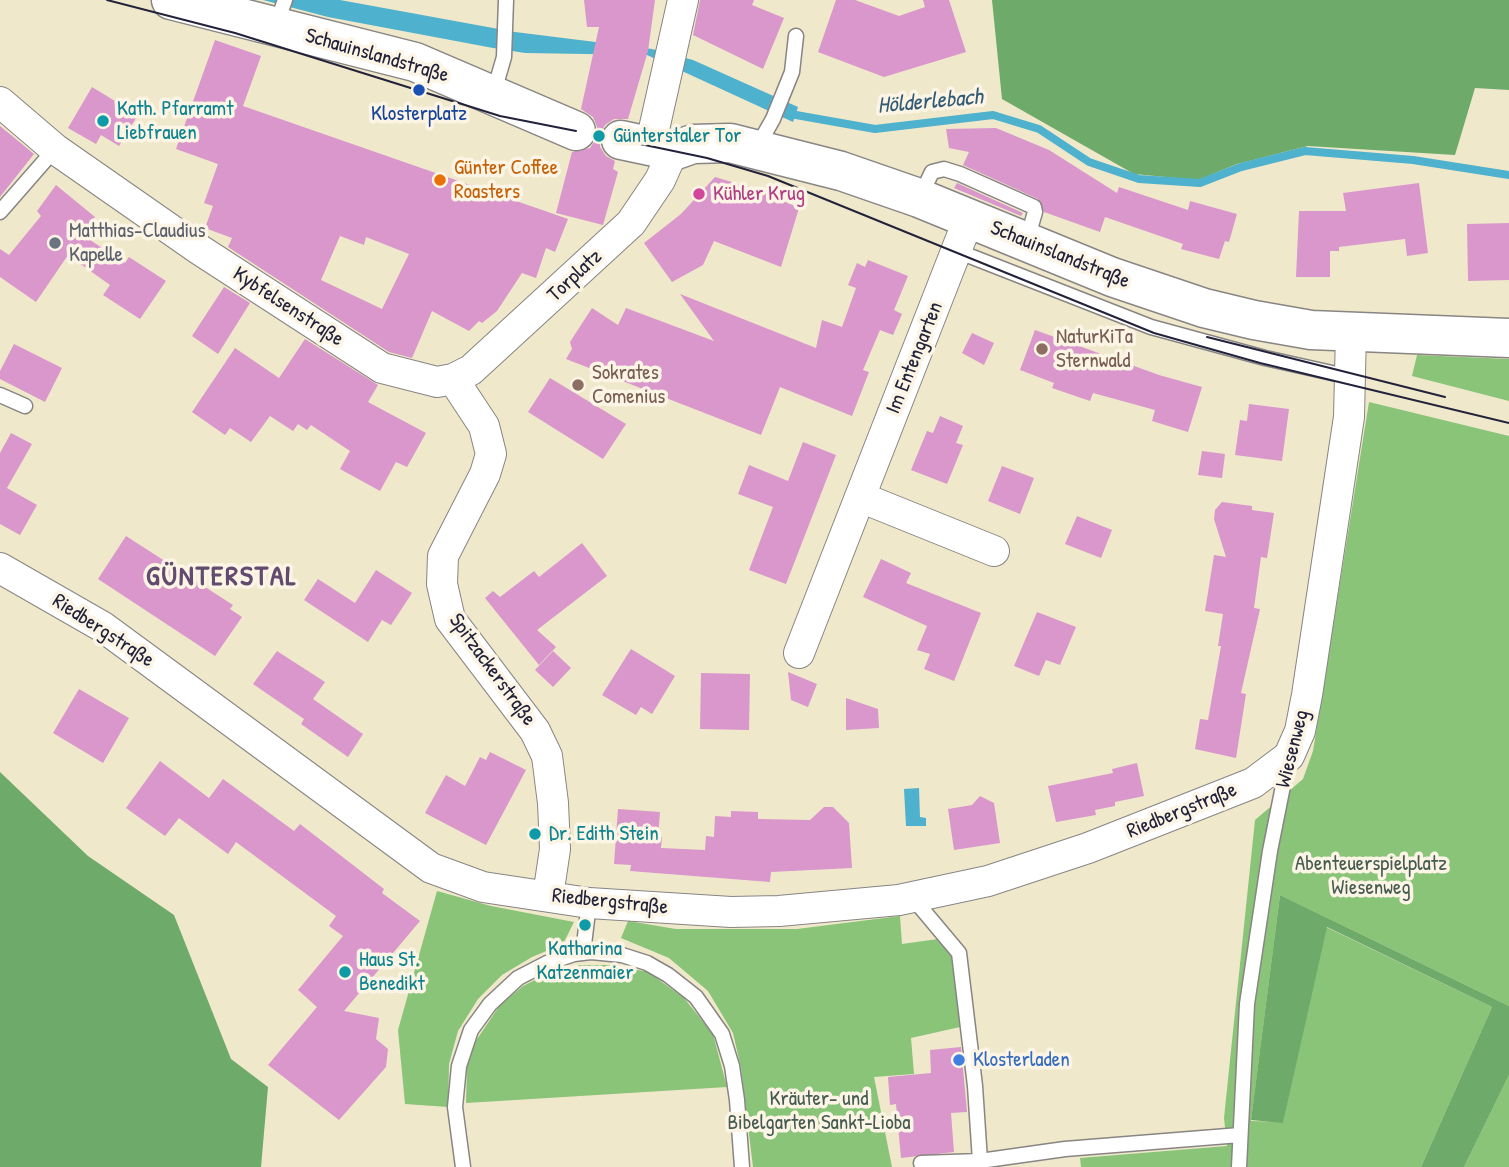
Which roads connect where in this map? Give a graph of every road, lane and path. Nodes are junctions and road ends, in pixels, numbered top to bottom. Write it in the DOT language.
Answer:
graph roads {
  1 [pos="171,0"];
  2 [pos="683,0"];
  3 [pos="507,7"];
  4 [pos="281,13"];
  5 [pos="796,36"];
  6 [pos="493,95"];
  7 [pos="0,102"];
  8 [pos="576,131"];
  9 [pos="764,134"];
  10 [pos="648,146"];
  11 [pos="55,149"];
  12 [pos="919,198"];
  13 [pos="0,212"];
  14 [pos="963,235"];
  15 [pos="1026,242"];
  16 [pos="1351,332"];
  17 [pos="1509,338"];
  18 [pos="1350,377"];
  19 [pos="453,379"];
  20 [pos="0,395"];
  21 [pos="25,406"];
  22 [pos="860,497"];
  23 [pos="994,551"];
  24 [pos="0,568"];
  25 [pos="799,653"];
  26 [pos="1289,756"];
  27 [pos="548,896"];
  28 [pos="912,897"];
  29 [pos="589,903"];
  30 [pos="583,953"];
  31 [pos="1240,1135"];
  32 [pos="980,1161"];
  33 [pos="921,1163"];
  34 [pos="463,1167"];
  35 [pos="742,1167"];
  36 [pos="1240,1167"];
  1 -- 4 [label="main road, Schauinslandstraße"];
  2 -- 10 [label="street, Torplatz"];
  3 -- 6 [label="lane"];
  4 -- 6 [label="main road, Schauinslandstraße"];
  5 -- 9 [label="lane"];
  6 -- 8 [label="main road, Schauinslandstraße"];
  7 -- 11 [label="street, Kybfelsenstraße"];
  9 -- 10 [label="main road, Schauinslandstraße"];
  9 -- 12 [label="main road, Schauinslandstraße"];
  10 -- 19 [label="street, Torplatz"];
  11 -- 13 [label="lane"];
  11 -- 19 [label="street, Kybfelsenstraße"];
  12 -- 14 [label="main road, Schauinslandstraße"];
  12 -- 15 [label="lane"];
  14 -- 15 [label="main road, Schauinslandstraße"];
  14 -- 18 [label="lane"];
  14 -- 22 [label="street, Im Entengarten"];
  15 -- 16 [label="main road, Schauinslandstraße"];
  16 -- 17 [label="main road, Schauinslandstraße"];
  16 -- 18 [label="street, Wiesenweg"];
  18 -- 26 [label="street, Wiesenweg"];
  19 -- 27 [label="street, Spitzackerstraße"];
  20 -- 21 [label="lane"];
  22 -- 23 [label="street"];
  22 -- 25 [label="street, Im Entengarten"];
  24 -- 27 [label="street, Riedbergstraße"];
  26 -- 28 [label="street, Riedbergstraße"];
  26 -- 31 [label="lane, Wiesenweg"];
  27 -- 29 [label="street, Riedbergstraße"];
  28 -- 29 [label="street, Riedbergstraße"];
  28 -- 32 [label="lane"];
  29 -- 30 [label="lane"];
  30 -- 34 [label="lane"];
  30 -- 35 [label="lane"];
  31 -- 32 [label="lane"];
  31 -- 36 [label="lane, Wiesenweg"];
  32 -- 33 [label="lane"];
}
